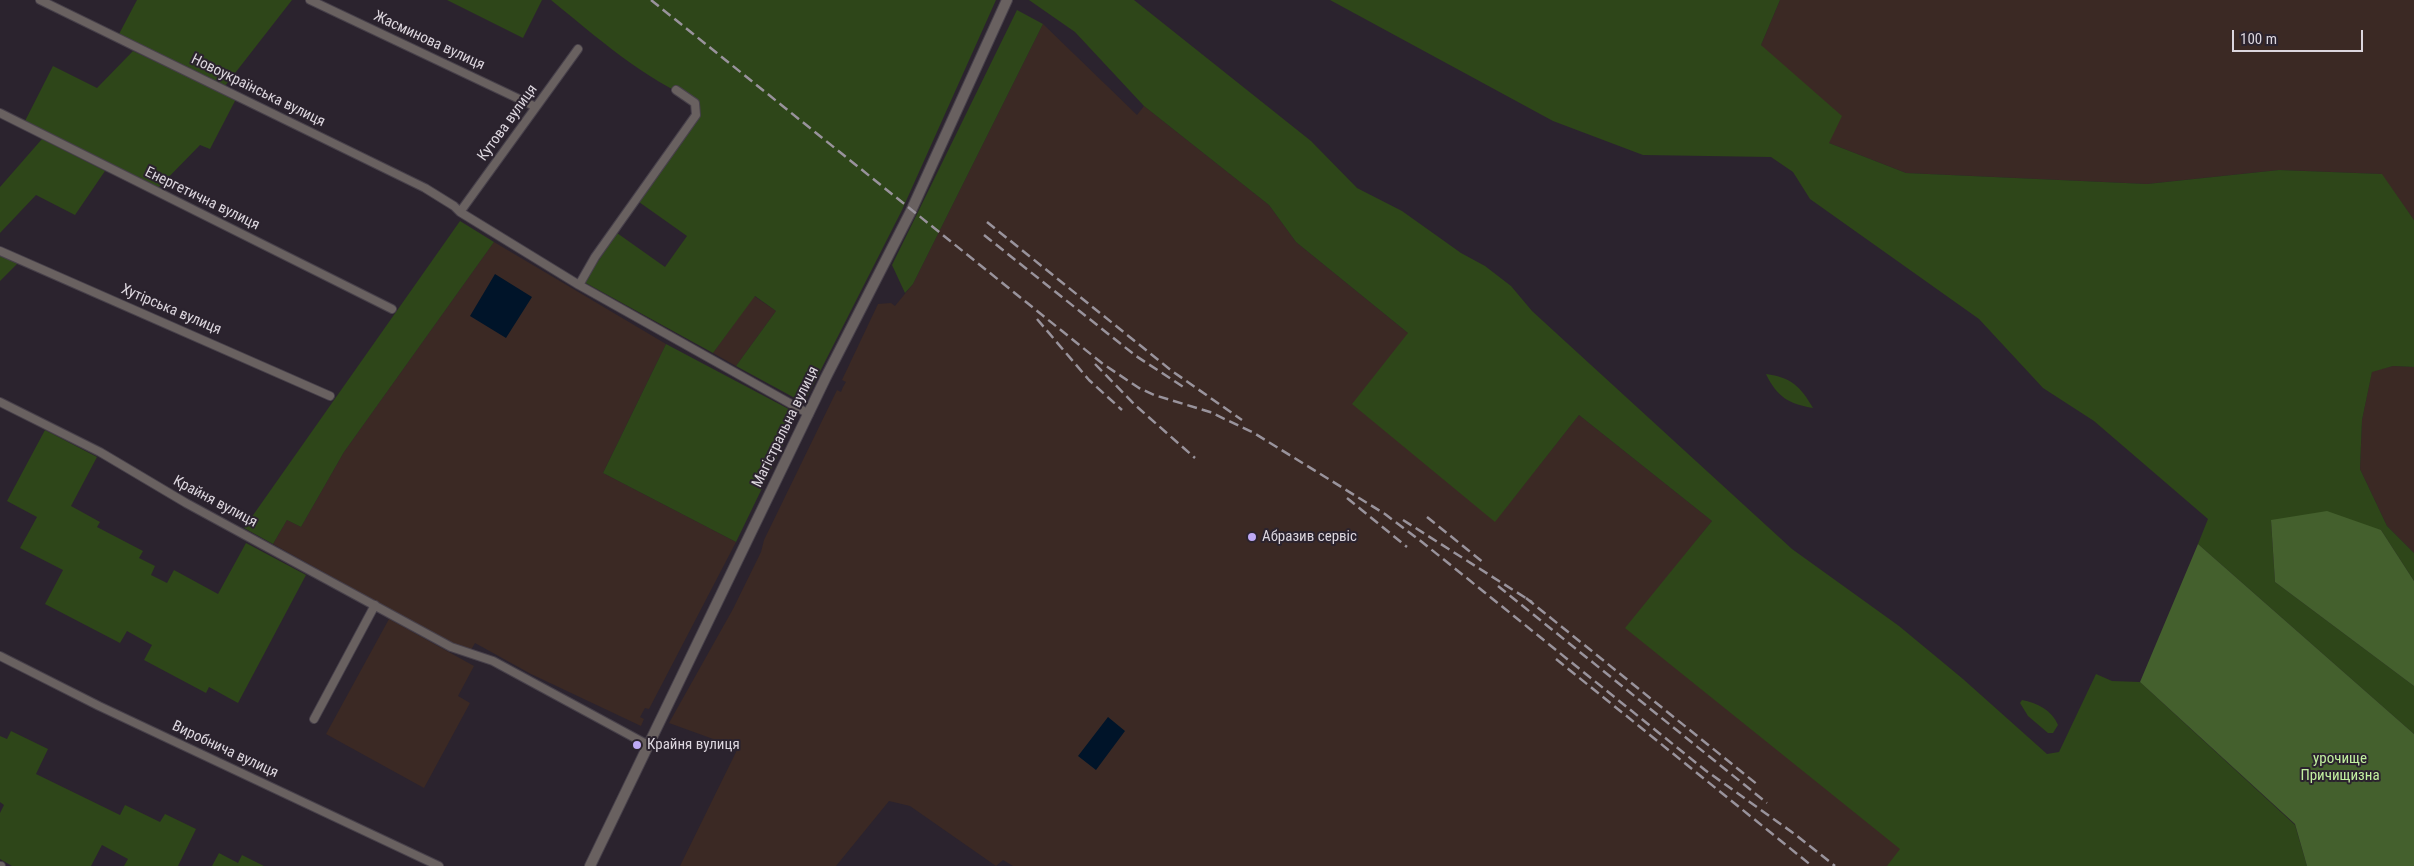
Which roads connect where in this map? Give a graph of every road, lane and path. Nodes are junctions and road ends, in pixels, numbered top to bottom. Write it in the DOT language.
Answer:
graph roads {
  1 [pos="40,0"];
  2 [pos="310,0"];
  3 [pos="1007,0"];
  4 [pos="578,49"];
  5 [pos="676,90"];
  6 [pos="536,107"];
  7 [pos="0,112"];
  8 [pos="460,212"];
  9 [pos="0,251"];
  10 [pos="578,285"];
  11 [pos="392,308"];
  12 [pos="330,396"];
  13 [pos="0,402"];
  14 [pos="809,414"];
  15 [pos="375,605"];
  16 [pos="0,656"];
  17 [pos="314,719"];
  18 [pos="648,745"];
  19 [pos="439,866"];
  20 [pos="590,866"];
  1 -- 8 [label="street, Новоукраїнська вулиця"];
  2 -- 6 [label="street, Жасминова вулиця"];
  3 -- 14 [label="street, Магістральна вулиця"];
  4 -- 6 [label="street, Кутова вулиця"];
  5 -- 10 [label="street"];
  6 -- 8 [label="street, Кутова вулиця"];
  7 -- 11 [label="street, Енергетична вулиця"];
  8 -- 10 [label="street, Новоукраїнська вулиця"];
  9 -- 12 [label="street, Хутірська вулиця"];
  10 -- 14 [label="street, Новоукраїнська вулиця"];
  13 -- 15 [label="street, Крайня вулиця"];
  14 -- 18 [label="street, Магістральна вулиця"];
  15 -- 17 [label="street"];
  15 -- 18 [label="street, Крайня вулиця"];
  16 -- 19 [label="street, Виробнича вулиця"];
  18 -- 20 [label="street, Магістральна вулиця"];
}
